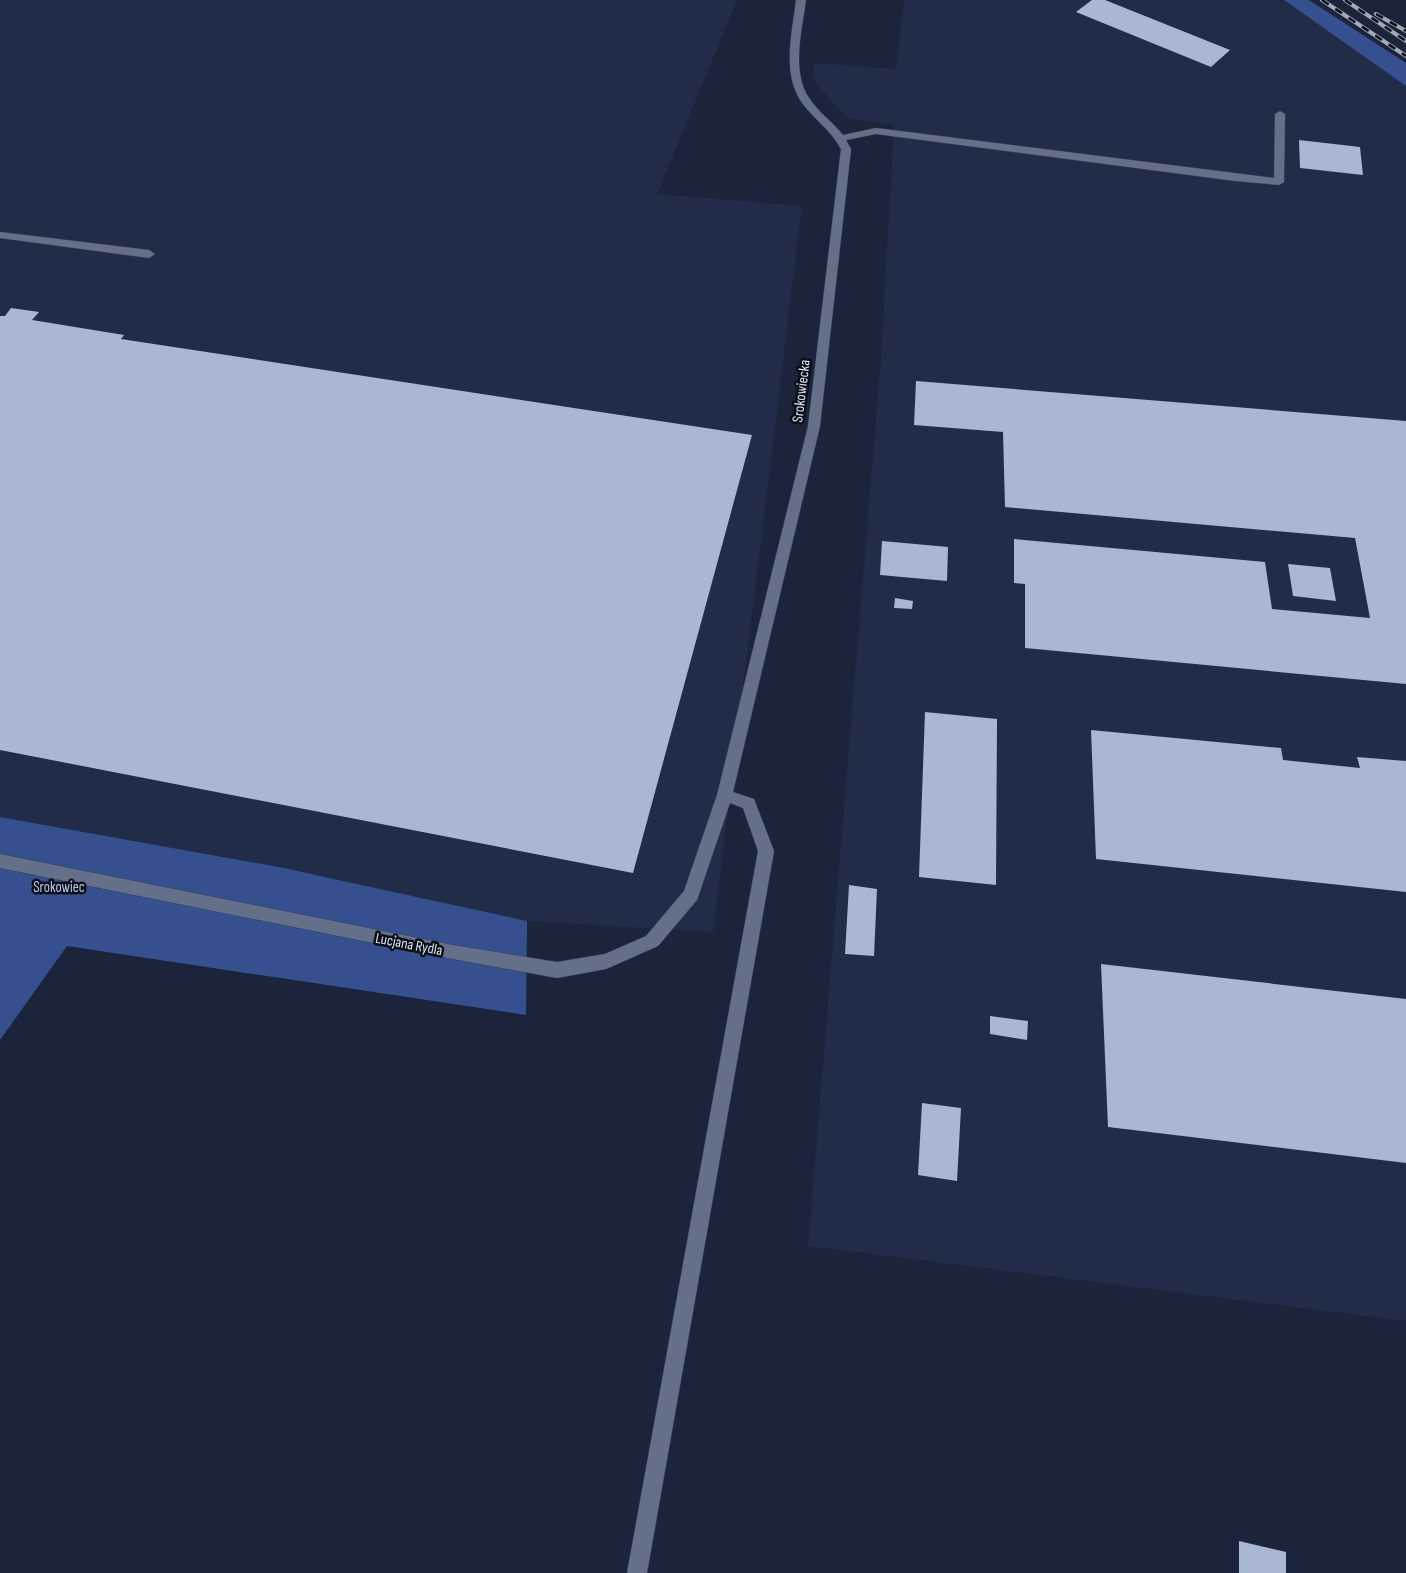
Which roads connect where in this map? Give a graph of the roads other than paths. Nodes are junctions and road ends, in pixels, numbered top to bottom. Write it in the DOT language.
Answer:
graph roads {
  1 [pos="801,0"];
  2 [pos="1280,114"];
  3 [pos="842,138"];
  4 [pos="0,235"];
  5 [pos="150,254"];
  6 [pos="725,795"];
  7 [pos="0,861"];
  8 [pos="637,1573"];
  1 -- 3 [label="street"];
  2 -- 3 [label="street"];
  3 -- 6 [label="street, Srokowiecka"];
  4 -- 5 [label="street"];
  6 -- 7 [label="street, Lucjana Rydla"];
  6 -- 8 [label="street"];
}
